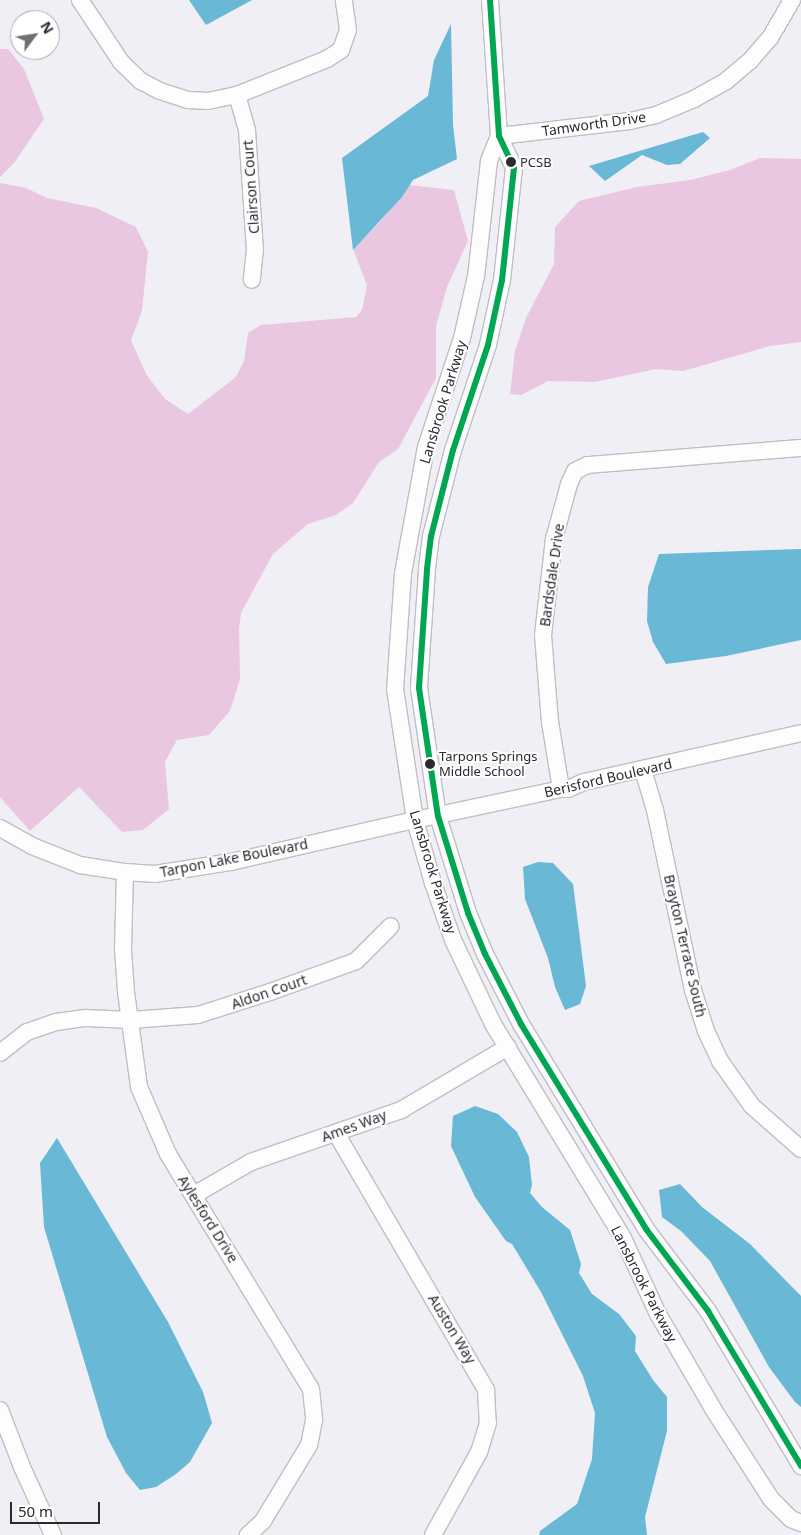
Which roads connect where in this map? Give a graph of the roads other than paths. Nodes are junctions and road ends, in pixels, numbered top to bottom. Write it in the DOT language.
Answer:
graph roads {
  1 [pos="80,0"];
  2 [pos="344,0"];
  3 [pos="490,0"];
  4 [pos="792,0"];
  5 [pos="237,95"];
  6 [pos="499,136"];
  7 [pos="252,280"];
  8 [pos="801,448"];
  9 [pos="801,733"];
  10 [pos="643,770"];
  11 [pos="561,789"];
  12 [pos="438,816"];
  13 [pos="415,820"];
  14 [pos="0,828"];
  15 [pos="125,872"];
  16 [pos="391,926"];
  17 [pos="131,1020"];
  18 [pos="508,1047"];
  19 [pos="0,1054"];
  20 [pos="336,1133"];
  21 [pos="801,1149"];
  22 [pos="194,1195"];
  23 [pos="0,1410"];
  24 [pos="801,1466"];
  25 [pos="801,1523"];
  26 [pos="53,1535"];
  27 [pos="248,1535"];
  28 [pos="433,1535"];
  1 -- 5 [label="street"];
  2 -- 5 [label="street"];
  3 -- 6 [label="street, Lansbrook Parkway"];
  4 -- 6 [label="street, Tamworth Drive"];
  5 -- 7 [label="street, Clairson Court"];
  6 -- 12 [label="street, Lansbrook Parkway"];
  6 -- 13 [label="street, Lansbrook Parkway"];
  8 -- 11 [label="street, Bardsdale Drive"];
  9 -- 10 [label="street, Berisford Boulevard"];
  10 -- 11 [label="street, Berisford Boulevard"];
  10 -- 21 [label="street, Brayton Terrace South"];
  11 -- 12 [label="street, Berisford Boulevard"];
  12 -- 13 [label="street, Berisford Boulevard"];
  12 -- 24 [label="street, Lansbrook Parkway"];
  13 -- 15 [label="street, Tarpon Lake Boulevard"];
  13 -- 18 [label="street, Lansbrook Parkway"];
  14 -- 15 [label="street, Tarpon Lake Boulevard"];
  15 -- 17 [label="street, Aylesford Drive"];
  16 -- 17 [label="street, Aldon Court"];
  17 -- 19 [label="street, Aldon Court"];
  17 -- 22 [label="street, Aylesford Drive"];
  18 -- 20 [label="street, Ames Way"];
  18 -- 25 [label="street, Lansbrook Parkway"];
  20 -- 22 [label="street, Ames Way"];
  20 -- 28 [label="street, Auston Way"];
  22 -- 27 [label="street, Aylesford Drive"];
  23 -- 26 [label="street"];
}
